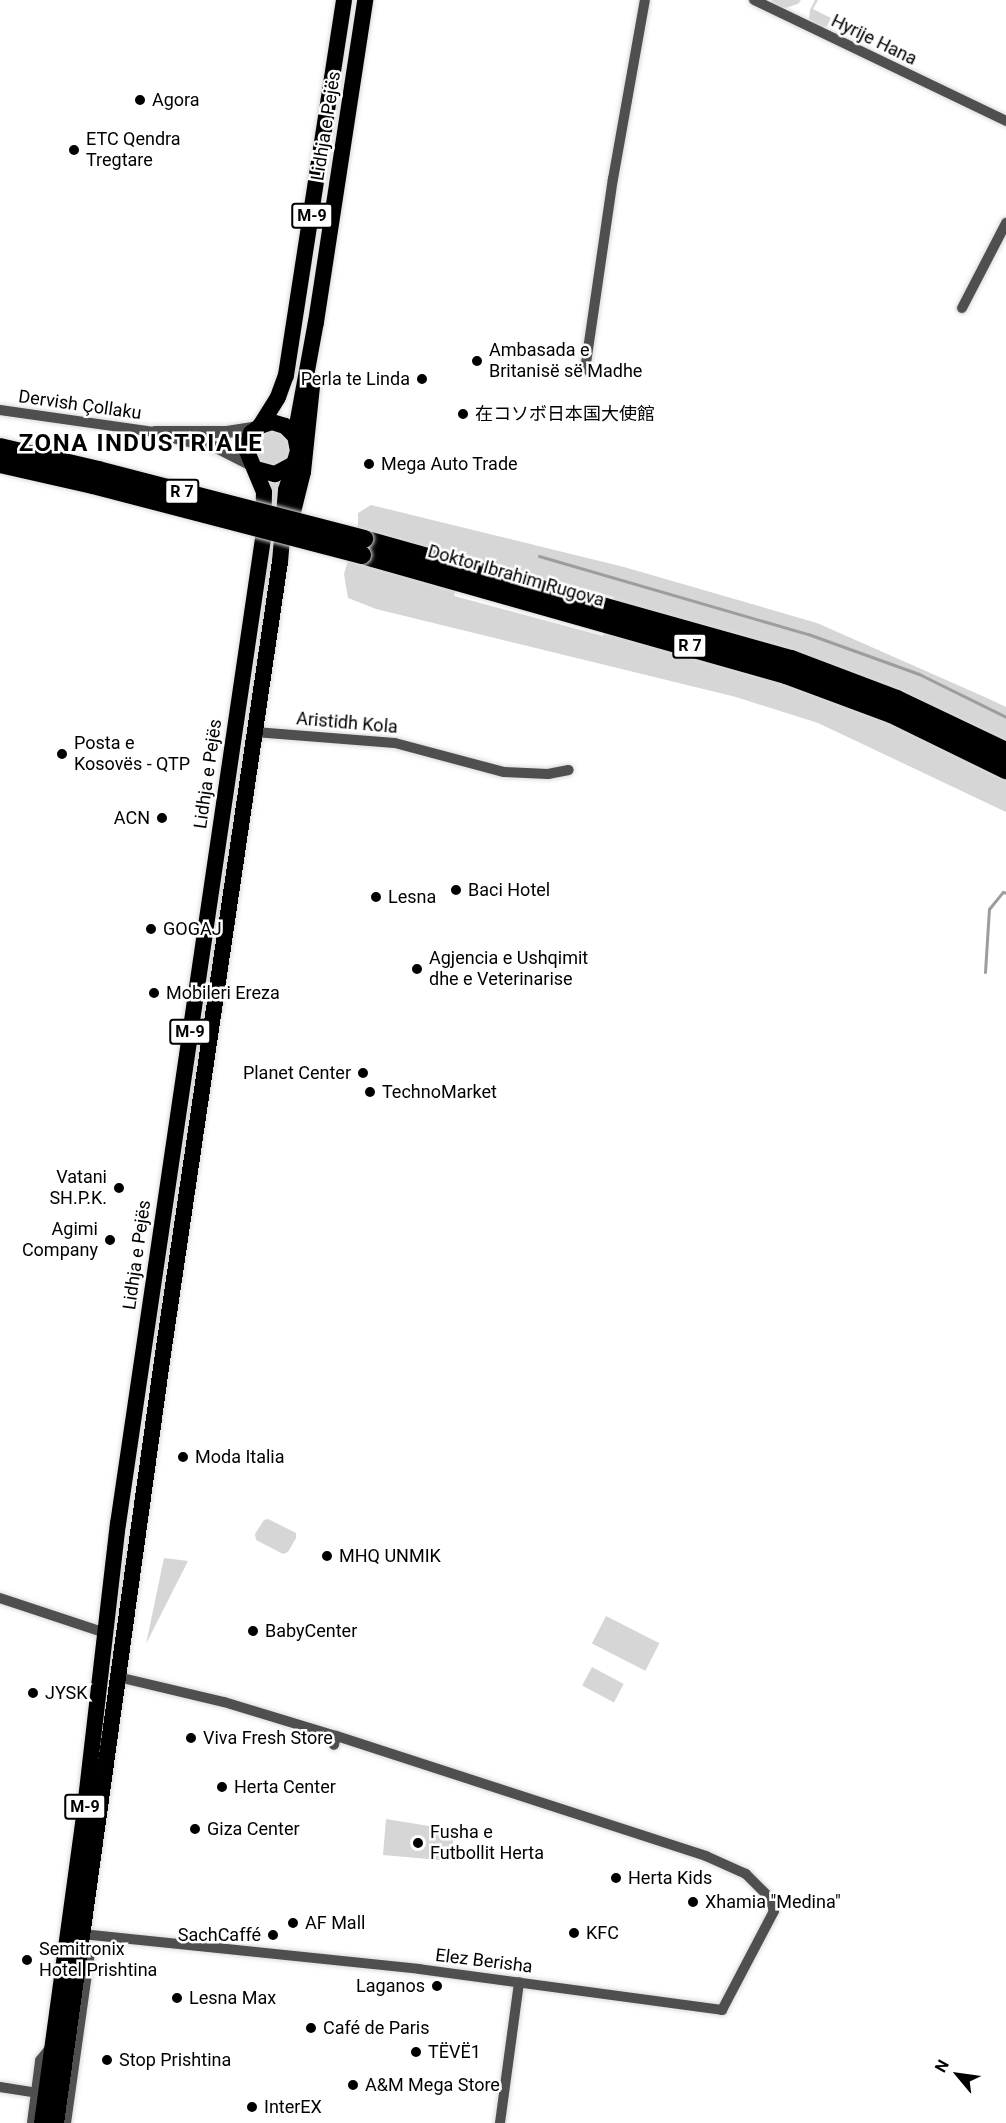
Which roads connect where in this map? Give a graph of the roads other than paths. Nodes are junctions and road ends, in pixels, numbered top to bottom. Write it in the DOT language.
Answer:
graph roads {
  1 [pos="344,0"];
  2 [pos="365,0"];
  3 [pos="645,0"];
  4 [pos="754,0"];
  5 [pos="1006,121"];
  6 [pos="1006,223"];
  7 [pos="962,308"];
  8 [pos="316,322"];
  9 [pos="585,370"];
  10 [pos="0,410"];
  11 [pos="259,426"];
  12 [pos="155,432"];
  13 [pos="295,436"];
  14 [pos="0,447"];
  15 [pos="0,464"];
  16 [pos="292,465"];
  17 [pos="254,467"];
  18 [pos="363,547"];
  19 [pos="280,562"];
  20 [pos="255,732"];
  21 [pos="1006,751"];
  22 [pos="569,770"];
  23 [pos="1006,770"];
  24 [pos="0,1598"];
  25 [pos="105,1633"];
  26 [pos="118,1677"];
  27 [pos="82,1937"];
  28 [pos="519,1982"];
  29 [pos="0,2087"];
  30 [pos="45,2089"];
  31 [pos="33,2123"];
  32 [pos="42,2123"];
  33 [pos="56,2123"];
  34 [pos="65,2123"];
  35 [pos="500,2123"];
  1 -- 11 [label="highway, Lidhja e Pejës / M-9"];
  2 -- 8 [label="highway, Lidhja e Pejës / M-9"];
  3 -- 9 [label="street"];
  4 -- 5 [label="street, Hyrije Hana"];
  6 -- 7 [label="street"];
  8 -- 13 [label="highway, Lidhja e Pejës / M-9"];
  8 -- 19 [label="highway"];
  10 -- 12 [label="street, Dervish Çollaku"];
  11 -- 12 [label="street"];
  11 -- 13 [label="highway"];
  11 -- 17 [label="highway, Lidhja e Pejës"];
  12 -- 17 [label="street"];
  13 -- 16 [label="highway, Lidhja e Pejës"];
  14 -- 18 [label="highway, Doktor Ibrahim Rugova / R 7, bridge"];
  15 -- 18 [label="highway, Doktor Ibrahim Rugova / R 7, bridge"];
  16 -- 17 [label="highway"];
  16 -- 19 [label="highway, Lidhja e Pejës / M-9"];
  17 -- 25 [label="highway, Lidhja e Pejës / M-9"];
  18 -- 21 [label="highway, Doktor Ibrahim Rugova / R 7"];
  18 -- 23 [label="highway, Doktor Ibrahim Rugova / R 7"];
  19 -- 20 [label="highway, Lidhja e Pejës / M-9"];
  20 -- 22 [label="street, Aristidh Kola"];
  20 -- 26 [label="highway, Lidhja e Pejës / M-9"];
  24 -- 25 [label="street"];
  25 -- 30 [label="highway, Lidhja e Pejës / M-9"];
  26 -- 27 [label="highway, Lidhja e Pejës / M-9"];
  26 -- 28 [label="street, Elez Berisha"];
  27 -- 28 [label="street, Elez Berisha"];
  27 -- 30 [label="highway, Lidhja e Pejës / M-9"];
  27 -- 34 [label="street, Lidhja e Pejës"];
  28 -- 35 [label="street"];
  29 -- 30 [label="street"];
  30 -- 31 [label="street"];
  30 -- 32 [label="highway, M-9"];
  30 -- 33 [label="highway, M-9"];
}
